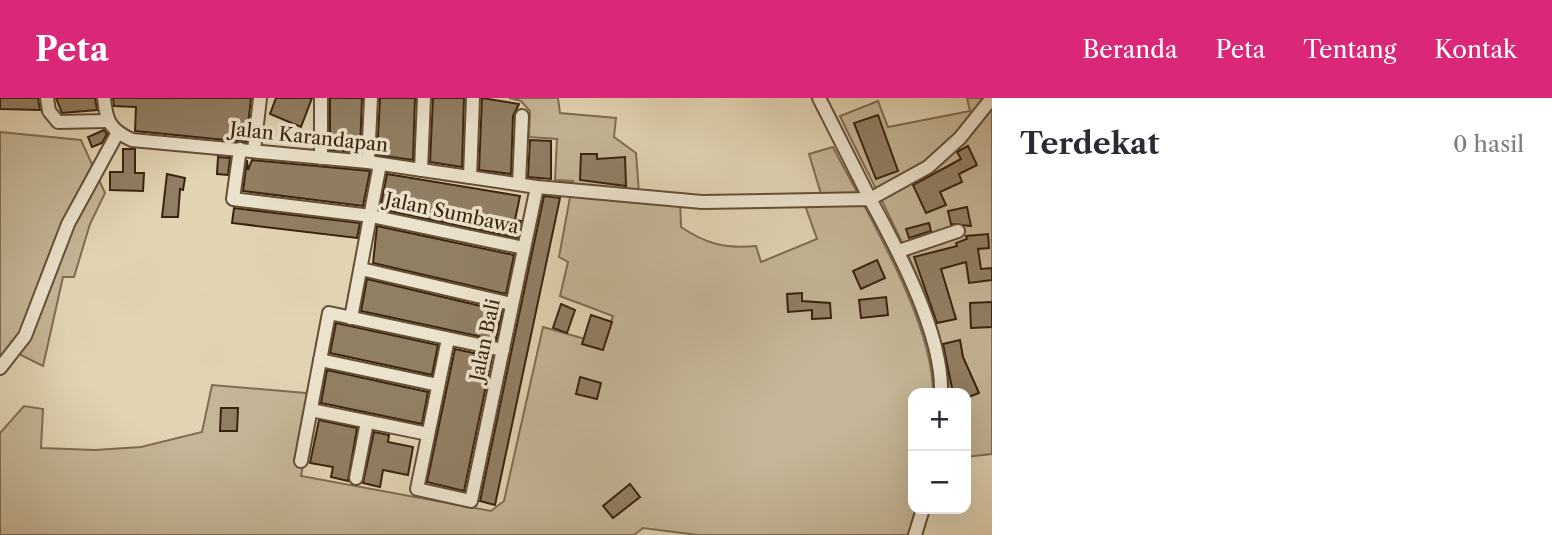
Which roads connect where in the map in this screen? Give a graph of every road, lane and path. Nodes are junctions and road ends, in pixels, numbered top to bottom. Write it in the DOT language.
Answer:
graph roads {
  1 [pos="47,98"];
  2 [pos="104,98"];
  3 [pos="260,98"];
  4 [pos="321,98"];
  5 [pos="371,98"];
  6 [pos="424,98"];
  7 [pos="473,98"];
  8 [pos="819,98"];
  9 [pos="992,98"];
  10 [pos="523,116"];
  11 [pos="106,121"];
  12 [pos="117,134"];
  13 [pos="247,149"];
  14 [pos="321,158"];
  15 [pos="374,163"];
  16 [pos="421,170"];
  17 [pos="470,177"];
  18 [pos="519,184"];
  19 [pos="537,187"];
  20 [pos="870,199"];
  21 [pos="371,216"];
  22 [pos="958,231"];
  23 [pos="524,248"];
  24 [pos="899,251"];
  25 [pos="361,269"];
  26 [pos="512,304"];
  27 [pos="351,317"];
  28 [pos="448,338"];
  29 [pos="503,350"];
  30 [pos="320,360"];
  31 [pos="0,368"];
  32 [pos="438,385"];
  33 [pos="941,388"];
  34 [pos="311,410"];
  35 [pos="367,422"];
  36 [pos="428,435"];
  37 [pos="301,461"];
  38 [pos="356,478"];
  39 [pos="921,514"];
  40 [pos="915,535"];
  1 -- 11 [label="street"];
  2 -- 11 [label="street"];
  3 -- 13 [label="street"];
  4 -- 14 [label="street"];
  5 -- 15 [label="street"];
  6 -- 16 [label="street"];
  7 -- 17 [label="street"];
  8 -- 20 [label="street"];
  9 -- 20 [label="street"];
  10 -- 18 [label="street"];
  11 -- 12 [label="street"];
  12 -- 13 [label="street, Jalan Karandapan"];
  12 -- 31 [label="street"];
  13 -- 14 [label="street, Jalan Karandapan"];
  13 -- 21 [label="street, Jalan Sumbawa"];
  14 -- 15 [label="street, Jalan Karandapan"];
  15 -- 16 [label="street, Jalan Karandapan"];
  15 -- 21 [label="street"];
  16 -- 17 [label="street, Jalan Karandapan"];
  17 -- 18 [label="street, Jalan Karandapan"];
  18 -- 19 [label="street, Jalan Karandapan"];
  19 -- 20 [label="street, Jalan Karandapan"];
  19 -- 23 [label="street, Jalan Bali"];
  20 -- 24 [label="street"];
  21 -- 23 [label="street, Jalan Sumbawa"];
  21 -- 25 [label="street"];
  22 -- 24 [label="street"];
  23 -- 26 [label="street, Jalan Bali"];
  24 -- 33 [label="street"];
  25 -- 26 [label="street"];
  25 -- 27 [label="street"];
  26 -- 29 [label="street, Jalan Bali"];
  27 -- 28 [label="street"];
  27 -- 30 [label="street"];
  28 -- 29 [label="street"];
  28 -- 32 [label="street"];
  29 -- 36 [label="street, Jalan Bali"];
  30 -- 32 [label="street"];
  30 -- 34 [label="street"];
  32 -- 36 [label="street"];
  34 -- 35 [label="street"];
  34 -- 37 [label="street"];
  35 -- 36 [label="street"];
  35 -- 38 [label="street"];
  39 -- 40 [label="street"];
}
